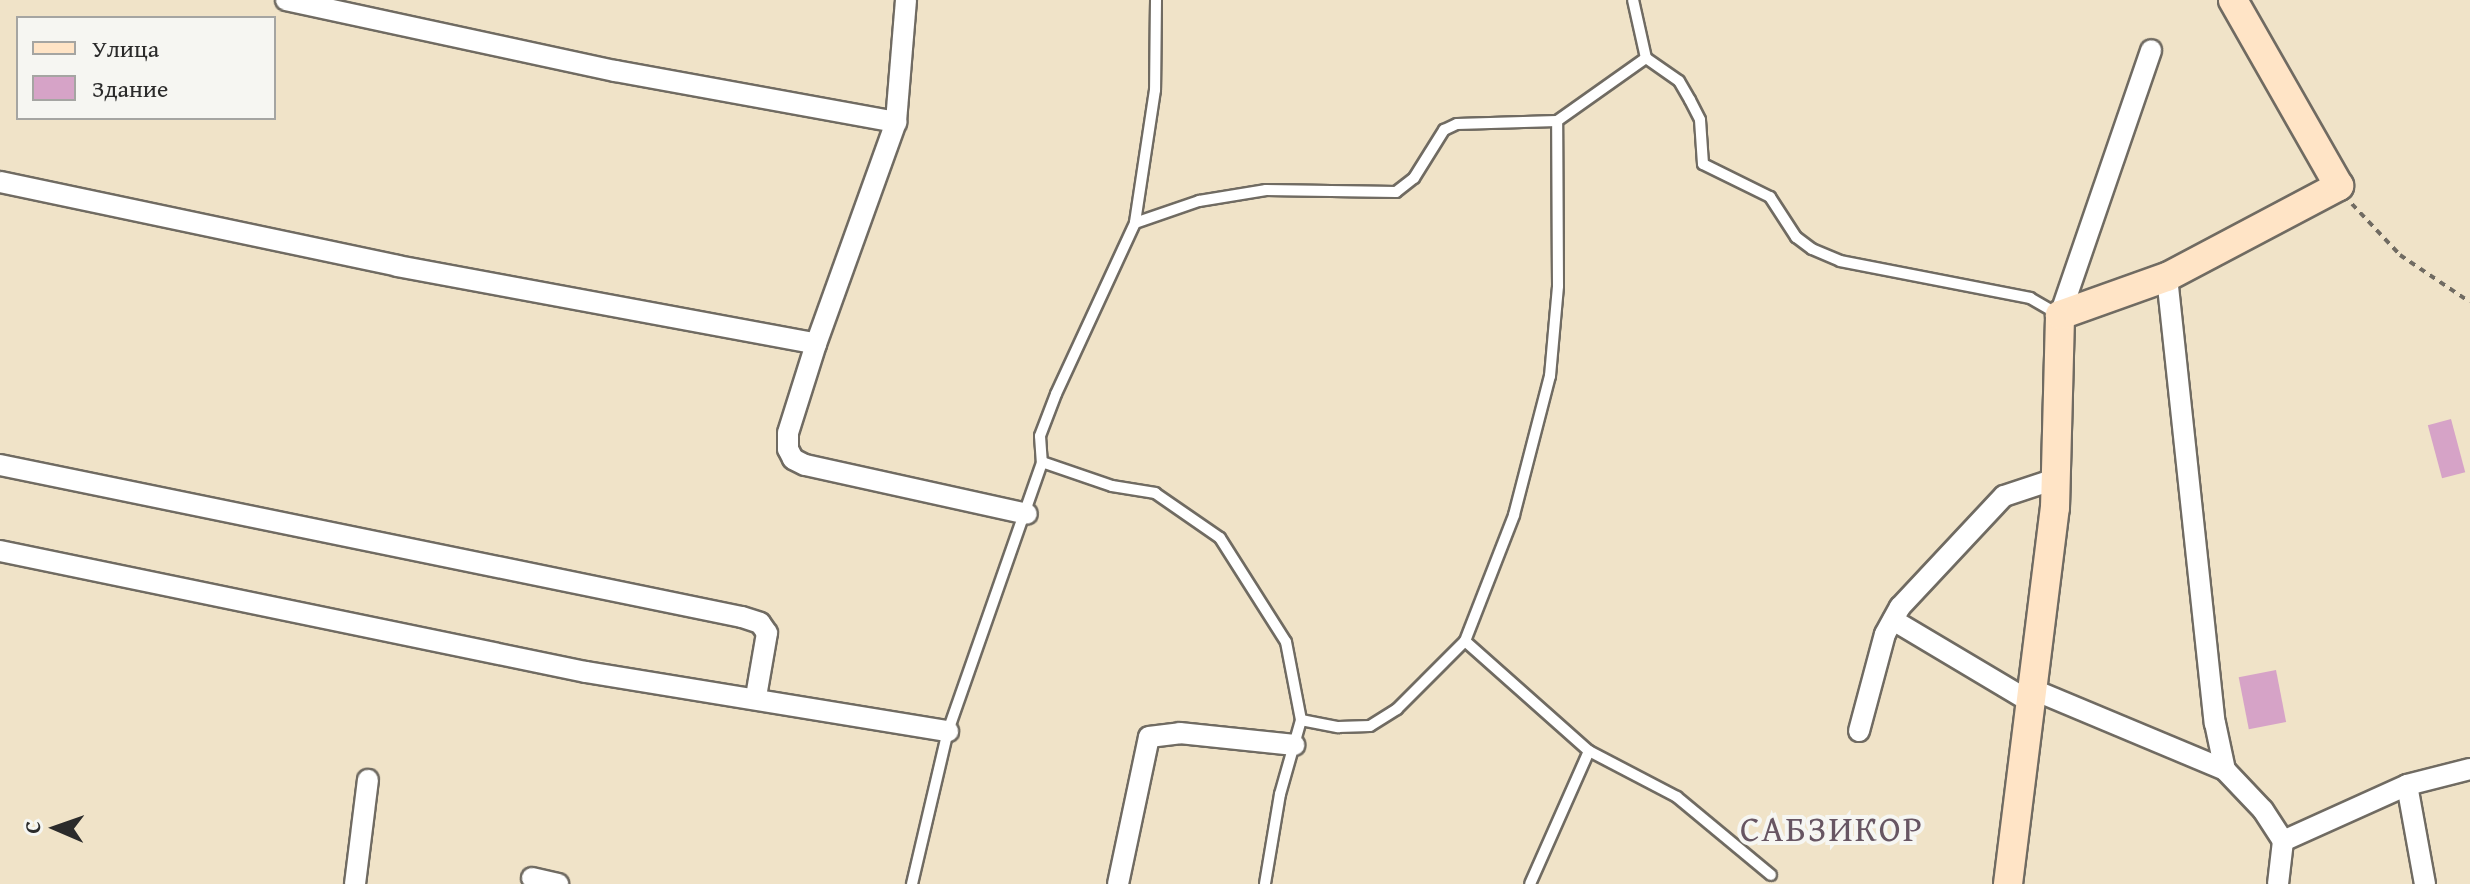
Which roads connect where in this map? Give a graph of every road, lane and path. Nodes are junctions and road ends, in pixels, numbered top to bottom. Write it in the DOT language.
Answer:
graph roads {
  1 [pos="286,0"];
  2 [pos="906,0"];
  3 [pos="1156,0"];
  4 [pos="1633,0"];
  5 [pos="2233,0"];
  6 [pos="2151,50"];
  7 [pos="1646,58"];
  8 [pos="1557,121"];
  9 [pos="896,122"];
  10 [pos="0,182"];
  11 [pos="2339,186"];
  12 [pos="1135,223"];
  13 [pos="2167,277"];
  14 [pos="2470,302"];
  15 [pos="2060,315"];
  16 [pos="816,344"];
  17 [pos="1042,462"];
  18 [pos="0,465"];
  19 [pos="2055,479"];
  20 [pos="1027,514"];
  21 [pos="0,551"];
  22 [pos="1893,620"];
  23 [pos="1465,641"];
  24 [pos="2033,696"];
  25 [pos="756,697"];
  26 [pos="1301,720"];
  27 [pos="948,731"];
  28 [pos="1859,731"];
  29 [pos="1294,745"];
  30 [pos="1589,751"];
  31 [pos="2470,769"];
  32 [pos="2225,770"];
  33 [pos="368,780"];
  34 [pos="2407,785"];
  35 [pos="2283,841"];
  36 [pos="1771,875"];
  37 [pos="532,878"];
  38 [pos="355,884"];
  39 [pos="558,884"];
  40 [pos="912,884"];
  41 [pos="1118,884"];
  42 [pos="1265,884"];
  43 [pos="1530,884"];
  44 [pos="2008,884"];
  45 [pos="2278,884"];
  46 [pos="2425,884"];
  1 -- 9 [label="street"];
  2 -- 9 [label="street"];
  3 -- 12 [label="lane"];
  4 -- 7 [label="lane"];
  5 -- 11 [label="street"];
  6 -- 15 [label="street"];
  7 -- 8 [label="lane"];
  7 -- 15 [label="lane"];
  8 -- 12 [label="lane"];
  8 -- 23 [label="lane"];
  9 -- 16 [label="street"];
  10 -- 16 [label="street"];
  11 -- 13 [label="street"];
  11 -- 14 [label="path"];
  12 -- 17 [label="lane"];
  13 -- 15 [label="street"];
  13 -- 32 [label="street"];
  15 -- 19 [label="street"];
  16 -- 20 [label="street"];
  17 -- 20 [label="lane"];
  17 -- 26 [label="lane"];
  18 -- 25 [label="street"];
  19 -- 22 [label="street"];
  19 -- 24 [label="street"];
  20 -- 27 [label="lane"];
  21 -- 25 [label="street"];
  22 -- 24 [label="street"];
  22 -- 28 [label="street"];
  23 -- 26 [label="lane"];
  23 -- 30 [label="lane"];
  24 -- 32 [label="street"];
  24 -- 44 [label="street"];
  25 -- 27 [label="street"];
  26 -- 29 [label="lane"];
  27 -- 40 [label="lane"];
  29 -- 41 [label="street"];
  29 -- 42 [label="lane"];
  30 -- 36 [label="lane"];
  30 -- 43 [label="lane"];
  31 -- 34 [label="street"];
  32 -- 35 [label="street"];
  33 -- 38 [label="street"];
  34 -- 35 [label="street"];
  34 -- 46 [label="street"];
  35 -- 45 [label="street"];
  37 -- 39 [label="street"];
}
